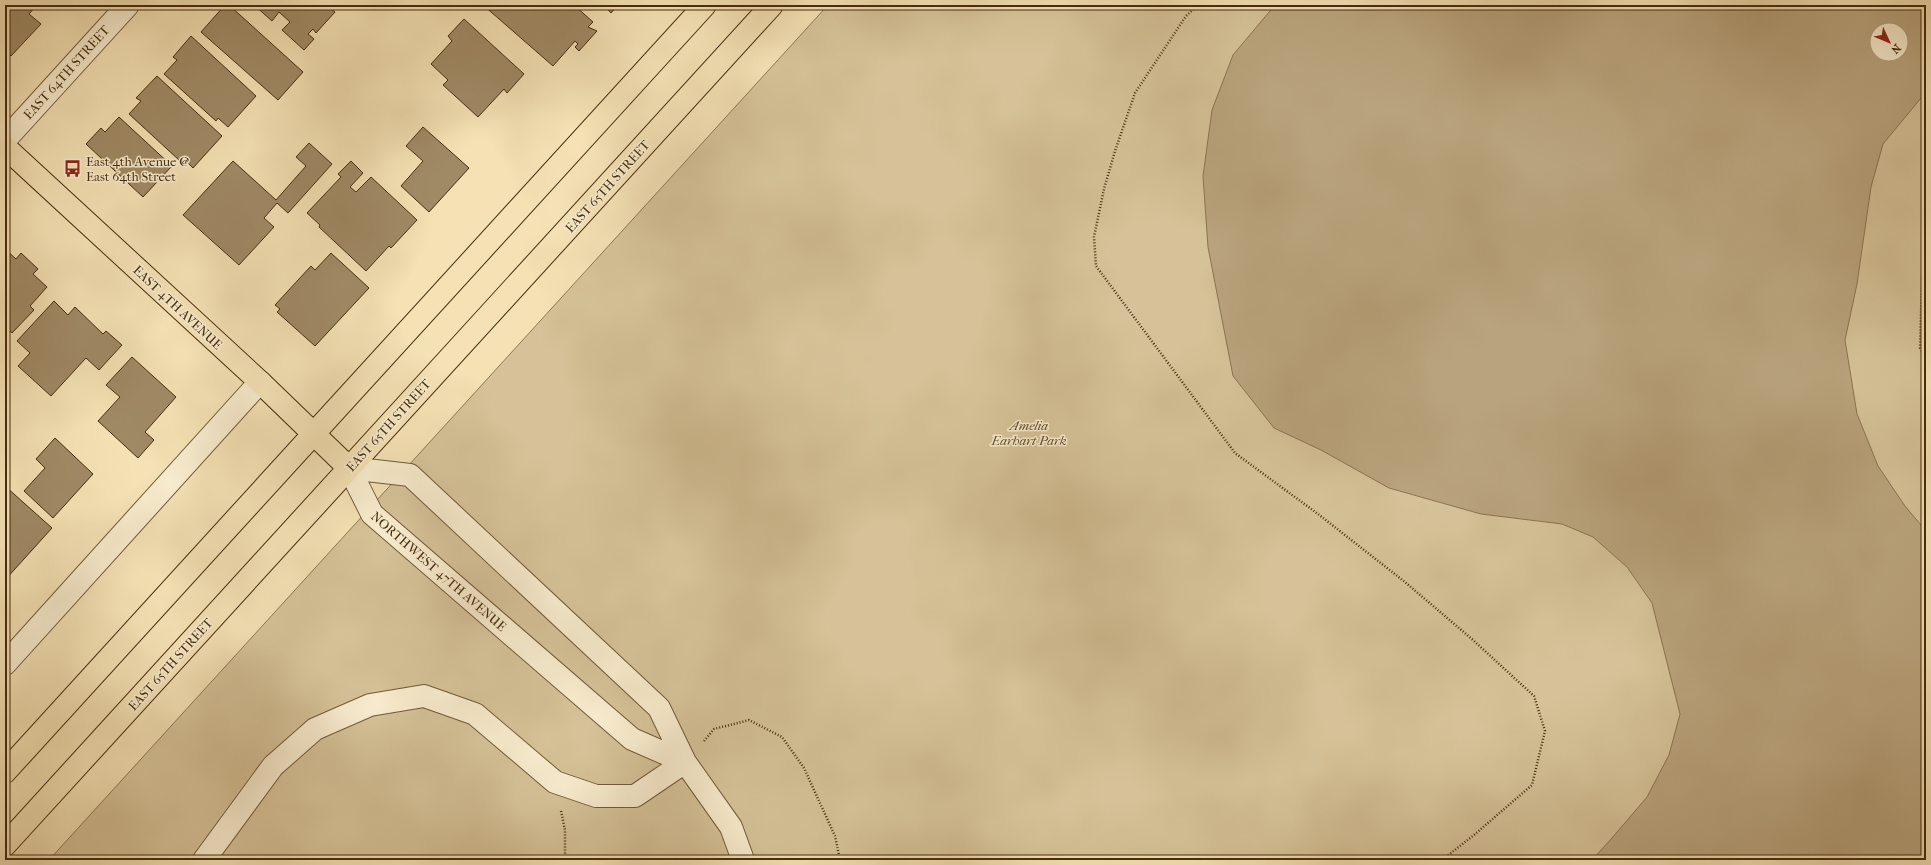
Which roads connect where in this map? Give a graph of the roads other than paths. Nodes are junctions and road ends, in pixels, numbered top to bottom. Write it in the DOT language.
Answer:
graph roads {
  1 [pos="128,5"];
  2 [pos="705,5"];
  3 [pos="772,5"];
  4 [pos="5,140"];
  5 [pos="5,147"];
  6 [pos="260,382"];
  7 [pos="314,434"];
  8 [pos="349,468"];
  9 [pos="5,664"];
  10 [pos="685,762"];
  11 [pos="5,772"];
  12 [pos="5,845"];
  13 [pos="204,860"];
  14 [pos="743,860"];
  1 -- 4 [label="street, EAST 64TH STREET"];
  2 -- 7 [label="main road"];
  3 -- 8 [label="main road, EAST 65TH STREET"];
  5 -- 6 [label="main road, EAST 4TH AVENUE"];
  6 -- 7 [label="main road, EAST 4TH AVENUE"];
  6 -- 9 [label="street"];
  7 -- 8 [label="main road, EAST 4TH AVENUE"];
  7 -- 11 [label="main road"];
  8 -- 10 [label="street, NORTHWEST 47TH AVENUE"];
  8 -- 10 [label="street"];
  8 -- 12 [label="main road, EAST 65TH STREET"];
  10 -- 13 [label="street"];
  10 -- 14 [label="street"];
}
